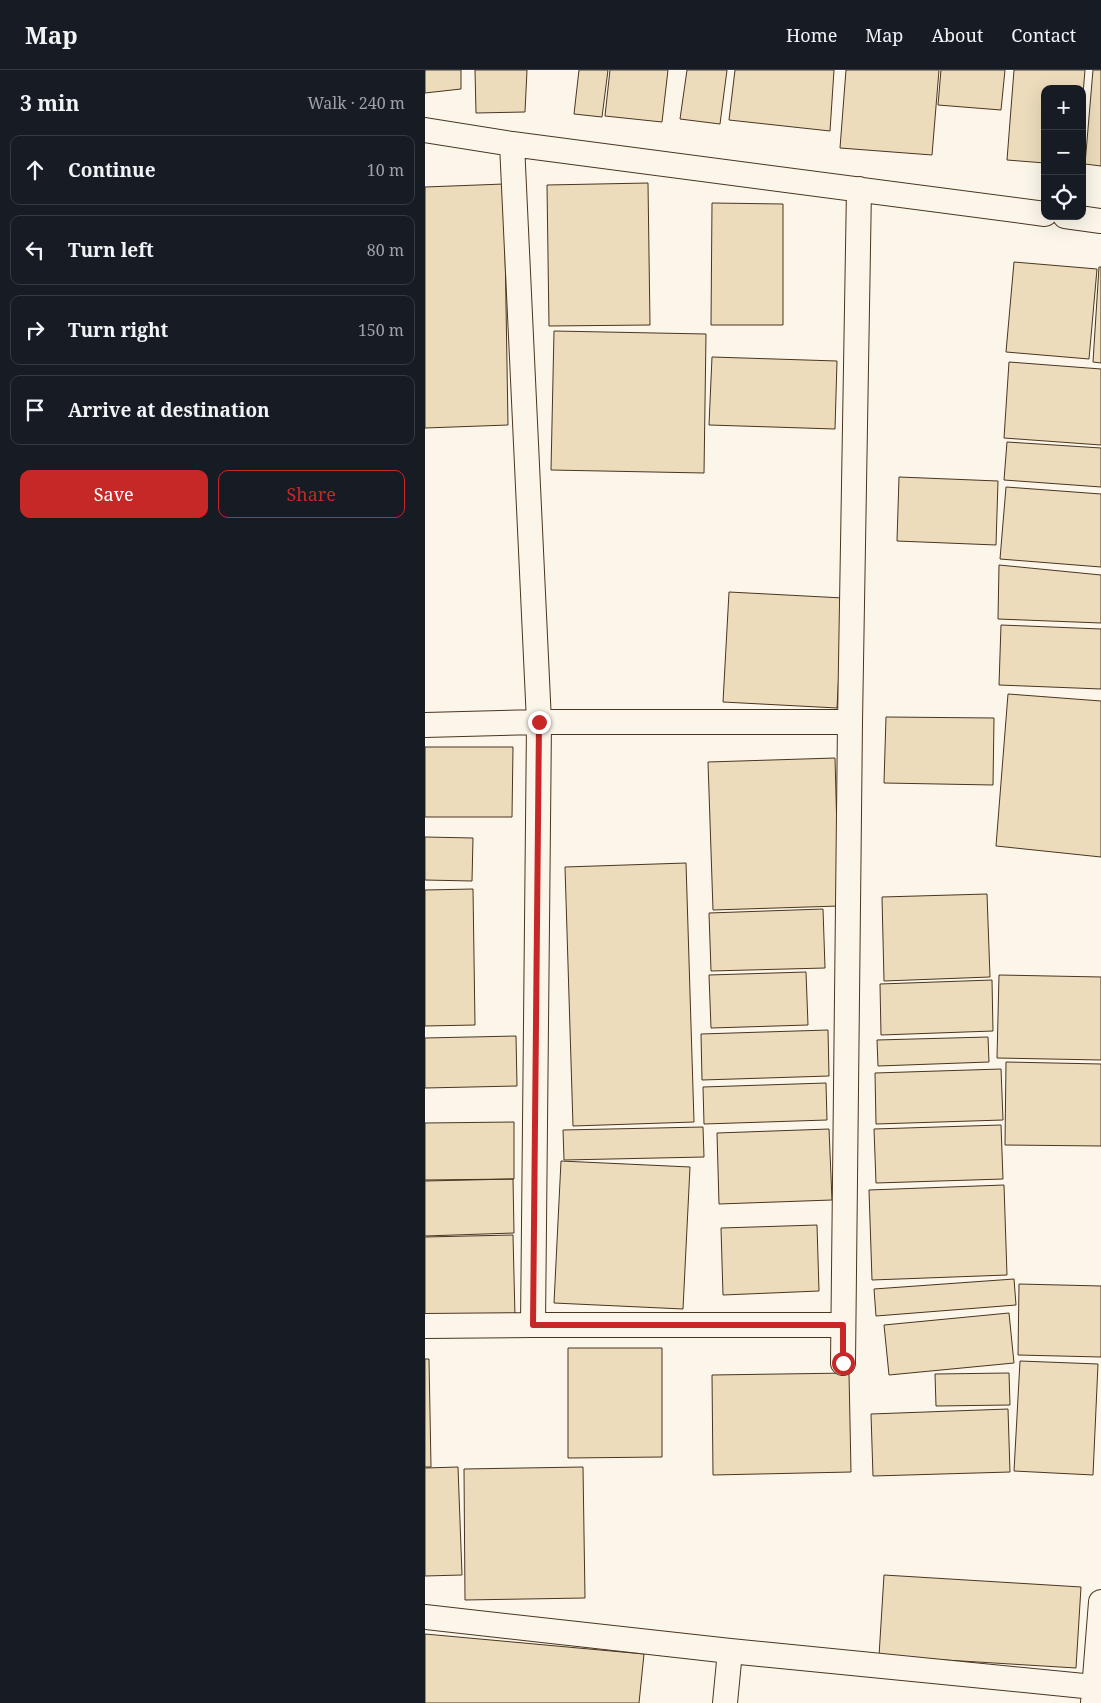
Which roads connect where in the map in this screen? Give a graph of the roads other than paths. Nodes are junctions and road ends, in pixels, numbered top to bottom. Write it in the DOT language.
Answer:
graph roads {
  1 [pos="425,130"];
  2 [pos="512,144"];
  3 [pos="859,189"];
  4 [pos="1041,213"];
  5 [pos="1086,219"];
  6 [pos="1101,221"];
  7 [pos="539,722"];
  8 [pos="850,722"];
  9 [pos="425,725"];
  10 [pos="533,1325"];
  11 [pos="843,1325"];
  12 [pos="425,1326"];
  13 [pos="843,1363"];
  14 [pos="1101,1602"];
  15 [pos="425,1618"];
  16 [pos="729,1651"];
  17 [pos="1093,1695"];
  18 [pos="725,1703"];
  1 -- 2 [label="street"];
  2 -- 3 [label="street"];
  2 -- 7 [label="street"];
  3 -- 4 [label="street"];
  3 -- 8 [label="street"];
  5 -- 6 [label="street"];
  7 -- 8 [label="street"];
  7 -- 9 [label="street"];
  7 -- 10 [label="street"];
  8 -- 11 [label="street"];
  10 -- 11 [label="street"];
  10 -- 12 [label="street"];
  11 -- 13 [label="street"];
  14 -- 17 [label="street"];
  15 -- 16 [label="street"];
  16 -- 17 [label="street"];
  16 -- 18 [label="street"];
}
